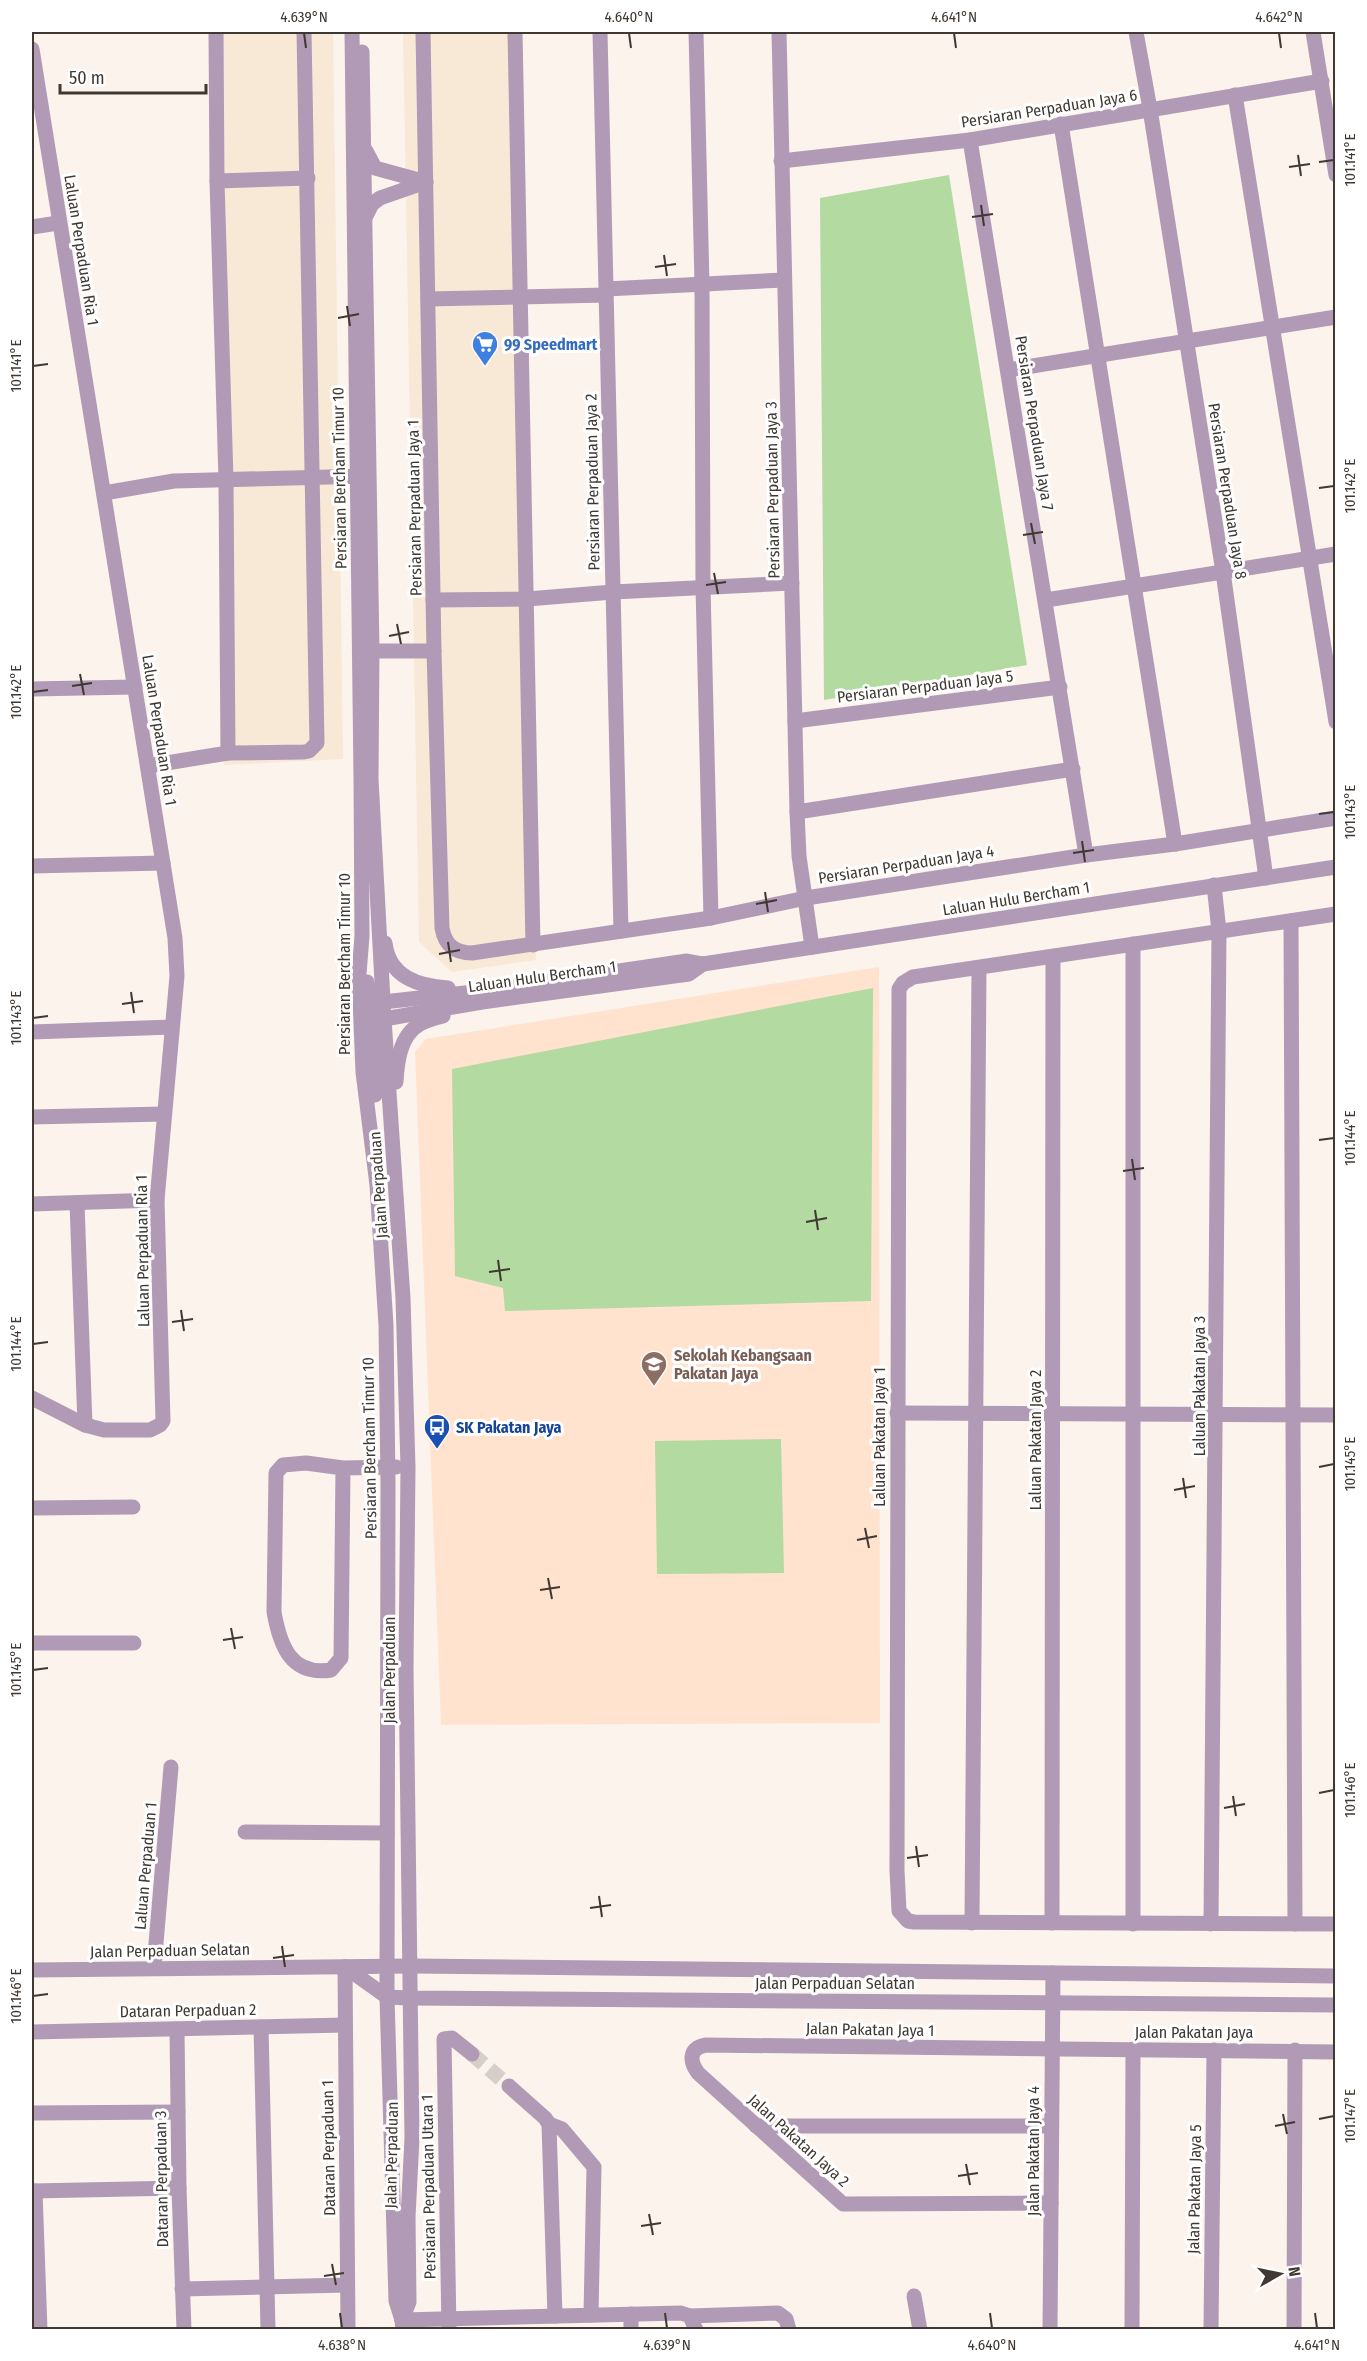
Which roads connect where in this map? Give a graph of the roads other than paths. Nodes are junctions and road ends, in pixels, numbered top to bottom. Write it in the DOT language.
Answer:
graph roads {
  1 [pos="216,32"];
  2 [pos="304,32"];
  3 [pos="352,32"];
  4 [pos="362,32"];
  5 [pos="423,32"];
  6 [pos="515,32"];
  7 [pos="600,32"];
  8 [pos="696,32"];
  9 [pos="779,32"];
  10 [pos="1136,32"];
  11 [pos="1313,32"];
  12 [pos="32,49"];
  13 [pos="1335,67"];
  14 [pos="1321,75"];
  15 [pos="1235,95"];
  16 [pos="1150,110"];
  17 [pos="1061,124"];
  18 [pos="970,140"];
  19 [pos="364,146"];
  20 [pos="781,161"];
  21 [pos="1335,175"];
  22 [pos="308,178"];
  23 [pos="217,181"];
  24 [pos="426,182"];
  25 [pos="365,218"];
  26 [pos="58,223"];
  27 [pos="32,227"];
  28 [pos="784,280"];
  29 [pos="702,284"];
  30 [pos="606,292"];
  31 [pos="521,297"];
  32 [pos="428,299"];
  33 [pos="1335,316"];
  34 [pos="1272,327"];
  35 [pos="1185,341"];
  36 [pos="1098,355"];
  37 [pos="1008,370"];
  38 [pos="363,476"];
  39 [pos="312,477"];
  40 [pos="226,479"];
  41 [pos="104,493"];
  42 [pos="1335,554"];
  43 [pos="1309,558"];
  44 [pos="1223,572"];
  45 [pos="792,583"];
  46 [pos="1134,586"];
  47 [pos="703,587"];
  48 [pos="613,592"];
  49 [pos="527,599"];
  50 [pos="433,600"];
  51 [pos="1046,600"];
  52 [pos="366,651"];
  53 [pos="434,651"];
  54 [pos="135,687"];
  55 [pos="1060,687"];
  56 [pos="32,689"];
  57 [pos="795,721"];
  58 [pos="1335,722"];
  59 [pos="228,753"];
  60 [pos="147,766"];
  61 [pos="1073,768"];
  62 [pos="797,812"];
  63 [pos="1335,818"];
  64 [pos="1259,830"];
  65 [pos="1175,844"];
  66 [pos="1086,855"];
  67 [pos="163,862"];
  68 [pos="374,863"];
  69 [pos="32,867"];
  70 [pos="1335,867"];
  71 [pos="1266,878"];
  72 [pos="1214,885"];
  73 [pos="806,898"];
  74 [pos="1335,914"];
  75 [pos="711,918"];
  76 [pos="1291,921"];
  77 [pos="621,931"];
  78 [pos="1219,931"];
  79 [pos="362,936"];
  80 [pos="1133,944"];
  81 [pos="533,945"];
  82 [pos="812,947"];
  83 [pos="484,952"];
  84 [pos="1053,957"];
  85 [pos="979,968"];
  86 [pos="483,996"];
  87 [pos="380,1011"];
  88 [pos="172,1027"];
  89 [pos="32,1032"];
  90 [pos="164,1114"];
  91 [pos="32,1117"];
  92 [pos="396,1169"];
  93 [pos="377,1185"];
  94 [pos="157,1200"];
  95 [pos="77,1203"];
  96 [pos="32,1204"];
  97 [pos="32,1398"];
  98 [pos="897,1413"];
  99 [pos="976,1413"];
  100 [pos="1053,1414"];
  101 [pos="1135,1414"];
  102 [pos="1217,1414"];
  103 [pos="1293,1414"];
  104 [pos="1335,1415"];
  105 [pos="85,1425"];
  106 [pos="388,1467"];
  107 [pos="408,1467"];
  108 [pos="343,1468"];
  109 [pos="133,1507"];
  110 [pos="32,1508"];
  111 [pos="32,1642"];
  112 [pos="134,1642"];
  113 [pos="406,1668"];
  114 [pos="386,1712"];
  115 [pos="171,1767"];
  116 [pos="245,1832"];
  117 [pos="387,1833"];
  118 [pos="972,1923"];
  119 [pos="1052,1923"];
  120 [pos="1133,1924"];
  121 [pos="1211,1924"];
  122 [pos="1296,1924"];
  123 [pos="1335,1924"];
  124 [pos="345,1966"];
  125 [pos="387,1966"];
  126 [pos="410,1966"];
  127 [pos="154,1967"];
  128 [pos="32,1970"];
  129 [pos="1053,1973"];
  130 [pos="1335,1976"];
  131 [pos="387,1997"];
  132 [pos="409,1998"];
  133 [pos="1053,2003"];
  134 [pos="1335,2005"];
  135 [pos="345,2025"];
  136 [pos="261,2027"];
  137 [pos="177,2029"];
  138 [pos="32,2032"];
  139 [pos="1052,2049"];
  140 [pos="1133,2049"];
  141 [pos="1214,2050"];
  142 [pos="1295,2050"];
  143 [pos="1335,2052"];
  144 [pos="472,2054"];
  145 [pos="691,2055"];
  146 [pos="509,2086"];
  147 [pos="178,2112"];
  148 [pos="32,2113"];
  149 [pos="549,2124"];
  150 [pos="756,2126"];
  151 [pos="1052,2126"];
  152 [pos="179,2188"];
  153 [pos="33,2191"];
  154 [pos="1051,2203"];
  155 [pos="347,2285"];
  156 [pos="267,2287"];
  157 [pos="182,2289"];
  158 [pos="914,2296"];
  159 [pos="631,2314"];
  160 [pos="591,2315"];
  161 [pos="549,2320"];
  162 [pos="693,2323"];
  163 [pos="449,2324"];
  164 [pos="403,2325"];
  165 [pos="40,2330"];
  166 [pos="184,2330"];
  167 [pos="268,2330"];
  168 [pos="348,2330"];
  169 [pos="631,2330"];
  170 [pos="789,2330"];
  171 [pos="920,2330"];
  172 [pos="1050,2330"];
  173 [pos="1132,2330"];
  174 [pos="1211,2330"];
  175 [pos="1294,2330"];
  1 -- 23 [label="street"];
  2 -- 22 [label="street"];
  3 -- 38 [label="street, Persiaran Bercham Timur 10"];
  4 -- 19 [label="street, Persiaran Bercham Timur 10"];
  5 -- 24 [label="street, Persiaran Perpaduan Jaya 1"];
  6 -- 31 [label="street"];
  7 -- 30 [label="street, Persiaran Perpaduan Jaya 2"];
  8 -- 29 [label="street"];
  9 -- 20 [label="street, Persiaran Perpaduan Jaya 3"];
  10 -- 16 [label="street, Persiaran Perpaduan Jaya 8"];
  11 -- 14 [label="street"];
  12 -- 26 [label="street, Laluan Perpaduan Ria 1"];
  13 -- 14 [label="street, Persiaran Perpaduan Jaya 6"];
  14 -- 15 [label="street, Persiaran Perpaduan Jaya 6"];
  14 -- 21 [label="street"];
  15 -- 16 [label="street, Persiaran Perpaduan Jaya 6"];
  15 -- 34 [label="street"];
  16 -- 17 [label="street, Persiaran Perpaduan Jaya 6"];
  16 -- 35 [label="street, Persiaran Perpaduan Jaya 8"];
  17 -- 18 [label="street, Persiaran Perpaduan Jaya 6"];
  17 -- 36 [label="street"];
  18 -- 20 [label="street, Persiaran Perpaduan Jaya 6"];
  18 -- 37 [label="street, Persiaran Perpaduan Jaya 7"];
  19 -- 24 [label="street"];
  19 -- 25 [label="street, Persiaran Bercham Timur 10"];
  20 -- 28 [label="street, Persiaran Perpaduan Jaya 3"];
  22 -- 23 [label="street"];
  22 -- 39 [label="street"];
  23 -- 40 [label="street"];
  24 -- 25 [label="street"];
  24 -- 32 [label="street, Persiaran Perpaduan Jaya 1"];
  25 -- 38 [label="street, Persiaran Bercham Timur 10"];
  26 -- 27 [label="street"];
  26 -- 41 [label="street, Laluan Perpaduan Ria 1"];
  28 -- 29 [label="street"];
  28 -- 45 [label="street, Persiaran Perpaduan Jaya 3"];
  29 -- 30 [label="street"];
  29 -- 47 [label="street"];
  30 -- 31 [label="street"];
  30 -- 48 [label="street, Persiaran Perpaduan Jaya 2"];
  31 -- 32 [label="street"];
  31 -- 49 [label="street"];
  32 -- 50 [label="street, Persiaran Perpaduan Jaya 1"];
  33 -- 34 [label="street"];
  34 -- 35 [label="street"];
  34 -- 43 [label="street"];
  35 -- 36 [label="street"];
  35 -- 44 [label="street, Persiaran Perpaduan Jaya 8"];
  36 -- 37 [label="street"];
  36 -- 46 [label="street"];
  37 -- 51 [label="street, Persiaran Perpaduan Jaya 7"];
  38 -- 39 [label="street"];
  38 -- 52 [label="street, Persiaran Bercham Timur 10"];
  39 -- 40 [label="street"];
  39 -- 59 [label="street"];
  40 -- 41 [label="street"];
  40 -- 59 [label="street"];
  41 -- 54 [label="street, Laluan Perpaduan Ria 1"];
  42 -- 43 [label="street"];
  43 -- 44 [label="street"];
  43 -- 58 [label="street"];
  44 -- 46 [label="street"];
  44 -- 64 [label="street, Persiaran Perpaduan Jaya 8"];
  45 -- 47 [label="street"];
  45 -- 57 [label="street, Persiaran Perpaduan Jaya 3"];
  46 -- 51 [label="street"];
  46 -- 65 [label="street"];
  47 -- 48 [label="street"];
  47 -- 75 [label="street"];
  48 -- 49 [label="street"];
  48 -- 77 [label="street, Persiaran Perpaduan Jaya 2"];
  49 -- 50 [label="street"];
  49 -- 81 [label="street"];
  50 -- 53 [label="street, Persiaran Perpaduan Jaya 1"];
  51 -- 55 [label="street, Persiaran Perpaduan Jaya 7"];
  52 -- 53 [label="street"];
  52 -- 68 [label="street, Persiaran Bercham Timur 10"];
  52 -- 79 [label="street, Persiaran Bercham Timur 10"];
  53 -- 83 [label="street, Persiaran Perpaduan Jaya 1"];
  54 -- 56 [label="street"];
  54 -- 60 [label="street, Laluan Perpaduan Ria 1"];
  55 -- 57 [label="street, Persiaran Perpaduan Jaya 5"];
  55 -- 61 [label="street, Persiaran Perpaduan Jaya 7"];
  57 -- 62 [label="street, Persiaran Perpaduan Jaya 3"];
  59 -- 60 [label="street"];
  60 -- 67 [label="street, Laluan Perpaduan Ria 1"];
  61 -- 62 [label="street"];
  61 -- 66 [label="street, Persiaran Perpaduan Jaya 7"];
  62 -- 73 [label="street, Persiaran Perpaduan Jaya 3"];
  63 -- 64 [label="street, Persiaran Perpaduan Jaya 4"];
  64 -- 65 [label="street, Persiaran Perpaduan Jaya 4"];
  64 -- 71 [label="street, Persiaran Perpaduan Jaya 8"];
  65 -- 66 [label="street, Persiaran Perpaduan Jaya 4"];
  66 -- 73 [label="street, Persiaran Perpaduan Jaya 4"];
  67 -- 69 [label="street"];
  67 -- 88 [label="street, Laluan Perpaduan Ria 1"];
  68 -- 86 [label="street"];
  68 -- 87 [label="street, Persiaran Bercham Timur 10"];
  70 -- 71 [label="street, Laluan Hulu Bercham 1"];
  71 -- 72 [label="street, Laluan Hulu Bercham 1"];
  72 -- 78 [label="street, Laluan Pakatan Jaya 3"];
  72 -- 82 [label="street, Laluan Hulu Bercham 1"];
  73 -- 75 [label="street, Persiaran Perpaduan Jaya 4"];
  73 -- 82 [label="street, Persiaran Perpaduan Jaya 3"];
  74 -- 76 [label="street"];
  75 -- 77 [label="street, Persiaran Perpaduan Jaya 4"];
  76 -- 78 [label="street"];
  76 -- 103 [label="street"];
  77 -- 81 [label="street, Persiaran Perpaduan Jaya 4"];
  78 -- 80 [label="street"];
  78 -- 102 [label="street, Laluan Pakatan Jaya 3"];
  79 -- 87 [label="street"];
  79 -- 93 [label="street, Persiaran Bercham Timur 10"];
  80 -- 84 [label="street"];
  80 -- 101 [label="street"];
  81 -- 83 [label="street, Persiaran Perpaduan Jaya 4"];
  82 -- 86 [label="street, Laluan Hulu Bercham 1"];
  84 -- 85 [label="street"];
  84 -- 100 [label="street, Laluan Pakatan Jaya 2"];
  85 -- 98 [label="street, Laluan Pakatan Jaya 1"];
  85 -- 99 [label="street"];
  86 -- 87 [label="street, Laluan Hulu Bercham 1"];
  86 -- 92 [label="street"];
  87 -- 92 [label="street, Jalan Perpaduan"];
  87 -- 93 [label="street"];
  88 -- 89 [label="street"];
  88 -- 90 [label="street, Laluan Perpaduan Ria 1"];
  90 -- 91 [label="street"];
  90 -- 94 [label="street, Laluan Perpaduan Ria 1"];
  92 -- 107 [label="street, Jalan Perpaduan"];
  93 -- 106 [label="street, Persiaran Bercham Timur 10"];
  94 -- 95 [label="street"];
  94 -- 105 [label="street, Laluan Perpaduan Ria 1"];
  95 -- 96 [label="street"];
  95 -- 105 [label="street"];
  97 -- 105 [label="street"];
  98 -- 99 [label="street"];
  98 -- 118 [label="street, Laluan Pakatan Jaya 1"];
  99 -- 100 [label="street"];
  99 -- 118 [label="street"];
  100 -- 101 [label="street"];
  100 -- 119 [label="street, Laluan Pakatan Jaya 2"];
  101 -- 102 [label="street"];
  101 -- 120 [label="street"];
  102 -- 103 [label="street"];
  102 -- 121 [label="street, Laluan Pakatan Jaya 3"];
  103 -- 104 [label="street"];
  103 -- 122 [label="street"];
  106 -- 107 [label="street"];
  106 -- 108 [label="street"];
  106 -- 114 [label="street, Persiaran Bercham Timur 10"];
  107 -- 113 [label="street, Jalan Perpaduan"];
  108 -- 108 [label="street"];
  109 -- 110 [label="street"];
  111 -- 112 [label="street"];
  113 -- 114 [label="street"];
  113 -- 126 [label="street, Jalan Perpaduan"];
  114 -- 117 [label="street, Persiaran Bercham Timur 10"];
  115 -- 127 [label="street, Laluan Perpaduan 1"];
  116 -- 117 [label="street"];
  117 -- 125 [label="street, Persiaran Bercham Timur 10"];
  118 -- 119 [label="street"];
  119 -- 120 [label="street"];
  120 -- 121 [label="street"];
  121 -- 122 [label="street"];
  122 -- 123 [label="street"];
  124 -- 125 [label="street, Jalan Perpaduan Selatan"];
  124 -- 127 [label="street, Jalan Perpaduan Selatan"];
  124 -- 131 [label="street"];
  124 -- 135 [label="street, Dataran Perpaduan 1"];
  125 -- 126 [label="street, Jalan Perpaduan Selatan"];
  125 -- 131 [label="street, Jalan Perpaduan"];
  126 -- 129 [label="street, Jalan Perpaduan Selatan"];
  126 -- 132 [label="street, Jalan Perpaduan"];
  127 -- 128 [label="street, Jalan Perpaduan Selatan"];
  129 -- 130 [label="street, Jalan Perpaduan Selatan"];
  129 -- 133 [label="street, Jalan Pakatan Jaya 4"];
  131 -- 132 [label="street, Jalan Perpaduan Selatan"];
  131 -- 164 [label="street, Jalan Perpaduan"];
  132 -- 133 [label="street, Jalan Perpaduan Selatan"];
  132 -- 164 [label="street, Jalan Perpaduan"];
  133 -- 134 [label="street, Jalan Perpaduan Selatan"];
  133 -- 139 [label="street, Jalan Pakatan Jaya 4"];
  135 -- 136 [label="street, Dataran Perpaduan 2"];
  135 -- 155 [label="street, Dataran Perpaduan 1"];
  136 -- 137 [label="street, Dataran Perpaduan 2"];
  136 -- 156 [label="street"];
  137 -- 138 [label="street, Dataran Perpaduan 2"];
  137 -- 147 [label="street, Dataran Perpaduan 3"];
  139 -- 140 [label="street, Jalan Pakatan Jaya"];
  139 -- 145 [label="street, Jalan Pakatan Jaya 1"];
  139 -- 151 [label="street, Jalan Pakatan Jaya 4"];
  140 -- 141 [label="street, Jalan Pakatan Jaya"];
  140 -- 173 [label="street"];
  141 -- 142 [label="street, Jalan Pakatan Jaya"];
  141 -- 174 [label="street, Jalan Pakatan Jaya 5"];
  142 -- 143 [label="street, Jalan Pakatan Jaya"];
  142 -- 175 [label="street"];
  144 -- 163 [label="street, Persiaran Perpaduan Utara 1"];
  145 -- 150 [label="street, Jalan Pakatan Jaya 2"];
  146 -- 149 [label="street"];
  147 -- 148 [label="street"];
  147 -- 152 [label="street, Dataran Perpaduan 3"];
  149 -- 160 [label="street"];
  149 -- 161 [label="street"];
  150 -- 151 [label="street"];
  150 -- 154 [label="street, Jalan Pakatan Jaya 2"];
  151 -- 154 [label="street, Jalan Pakatan Jaya 4"];
  152 -- 153 [label="street"];
  152 -- 157 [label="street, Dataran Perpaduan 3"];
  153 -- 165 [label="street"];
  154 -- 172 [label="street, Jalan Pakatan Jaya 4"];
  155 -- 156 [label="street"];
  155 -- 168 [label="street, Dataran Perpaduan 1"];
  156 -- 157 [label="street"];
  156 -- 167 [label="street"];
  157 -- 166 [label="street, Dataran Perpaduan 3"];
  158 -- 171 [label="street"];
  159 -- 160 [label="street"];
  159 -- 162 [label="street"];
  159 -- 169 [label="street"];
  160 -- 161 [label="street"];
  161 -- 163 [label="street"];
  162 -- 170 [label="street"];
  163 -- 164 [label="street"];
}
